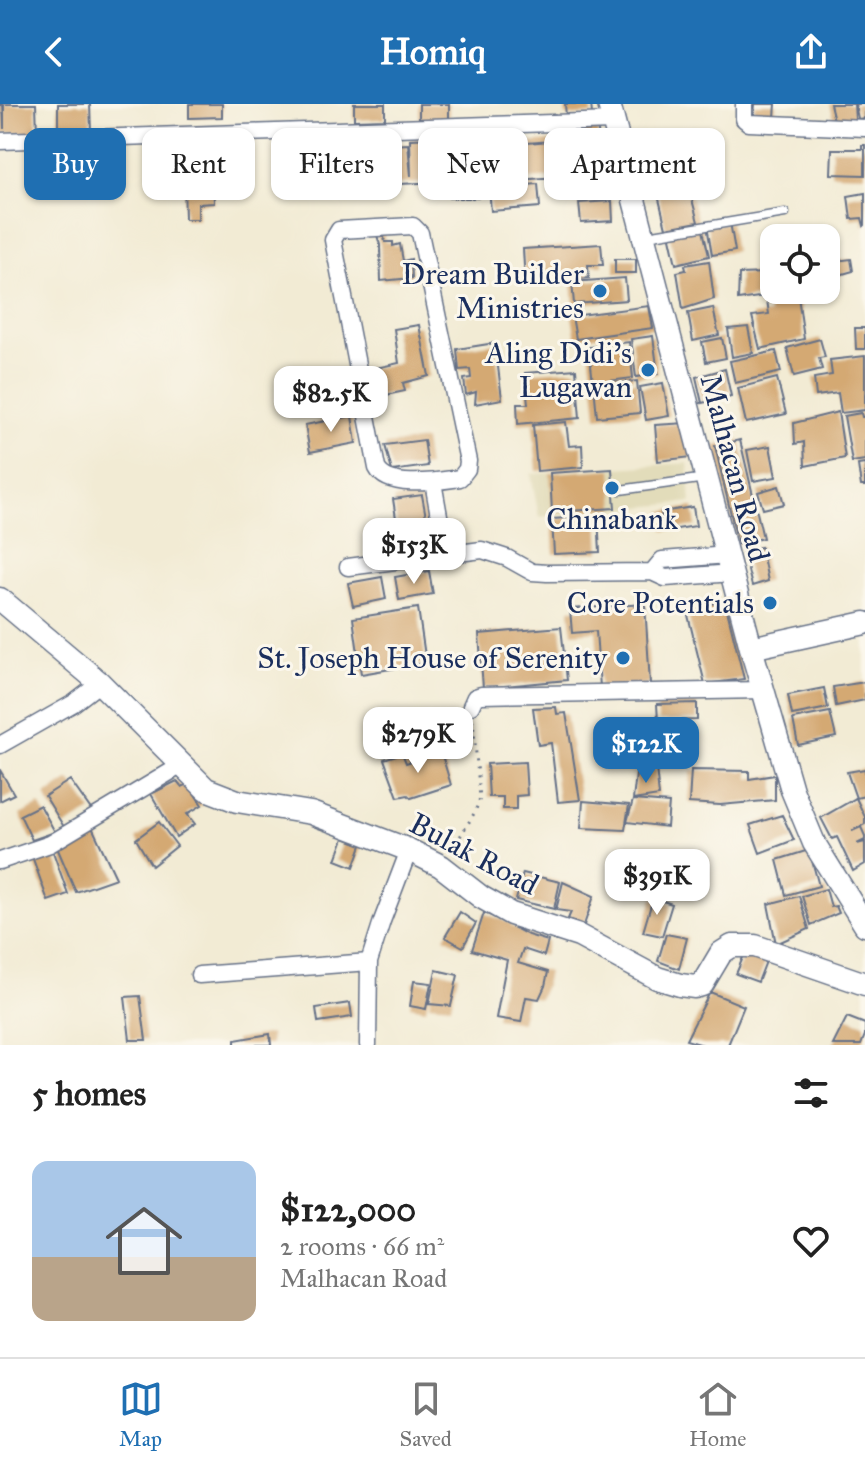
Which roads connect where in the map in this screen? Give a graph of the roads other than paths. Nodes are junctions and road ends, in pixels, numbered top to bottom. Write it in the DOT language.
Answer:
graph roads {
  1 [pos="744,104"];
  2 [pos="611,113"];
  3 [pos="865,128"];
  4 [pos="0,141"];
  5 [pos="785,213"];
  6 [pos="643,237"];
  7 [pos="706,478"];
  8 [pos="433,482"];
  9 [pos="620,490"];
  10 [pos="446,555"];
  11 [pos="731,564"];
  12 [pos="348,567"];
  13 [pos="0,599"];
  14 [pos="865,623"];
  15 [pos="751,648"];
  16 [pos="100,683"];
  17 [pos="764,690"];
  18 [pos="471,706"];
  19 [pos="0,745"];
  20 [pos="180,766"];
  21 [pos="409,850"];
  22 [pos="0,861"];
  23 [pos="865,925"];
  24 [pos="369,962"];
  25 [pos="199,975"];
  26 [pos="865,984"];
  27 [pos="368,1045"];
  1 -- 3 [label="street"];
  2 -- 4 [label="street"];
  2 -- 6 [label="street, Malhacan Road"];
  5 -- 6 [label="lane"];
  6 -- 7 [label="street, Malhacan Road"];
  7 -- 9 [label="lane"];
  7 -- 11 [label="street, Malhacan Road"];
  8 -- 8 [label="street"];
  8 -- 10 [label="street"];
  10 -- 11 [label="street"];
  10 -- 12 [label="street"];
  11 -- 15 [label="street, Malhacan Road"];
  13 -- 16 [label="street, Bulak Road"];
  14 -- 15 [label="street"];
  15 -- 17 [label="street, Malhacan Road"];
  16 -- 19 [label="street"];
  16 -- 20 [label="street, Bulak Road"];
  17 -- 18 [label="street"];
  17 -- 23 [label="street, Malhacan Road"];
  20 -- 21 [label="street, Bulak Road"];
  20 -- 22 [label="street"];
  21 -- 24 [label="street"];
  21 -- 26 [label="street, Bulak Road"];
  24 -- 25 [label="street"];
  24 -- 27 [label="street"];
}
